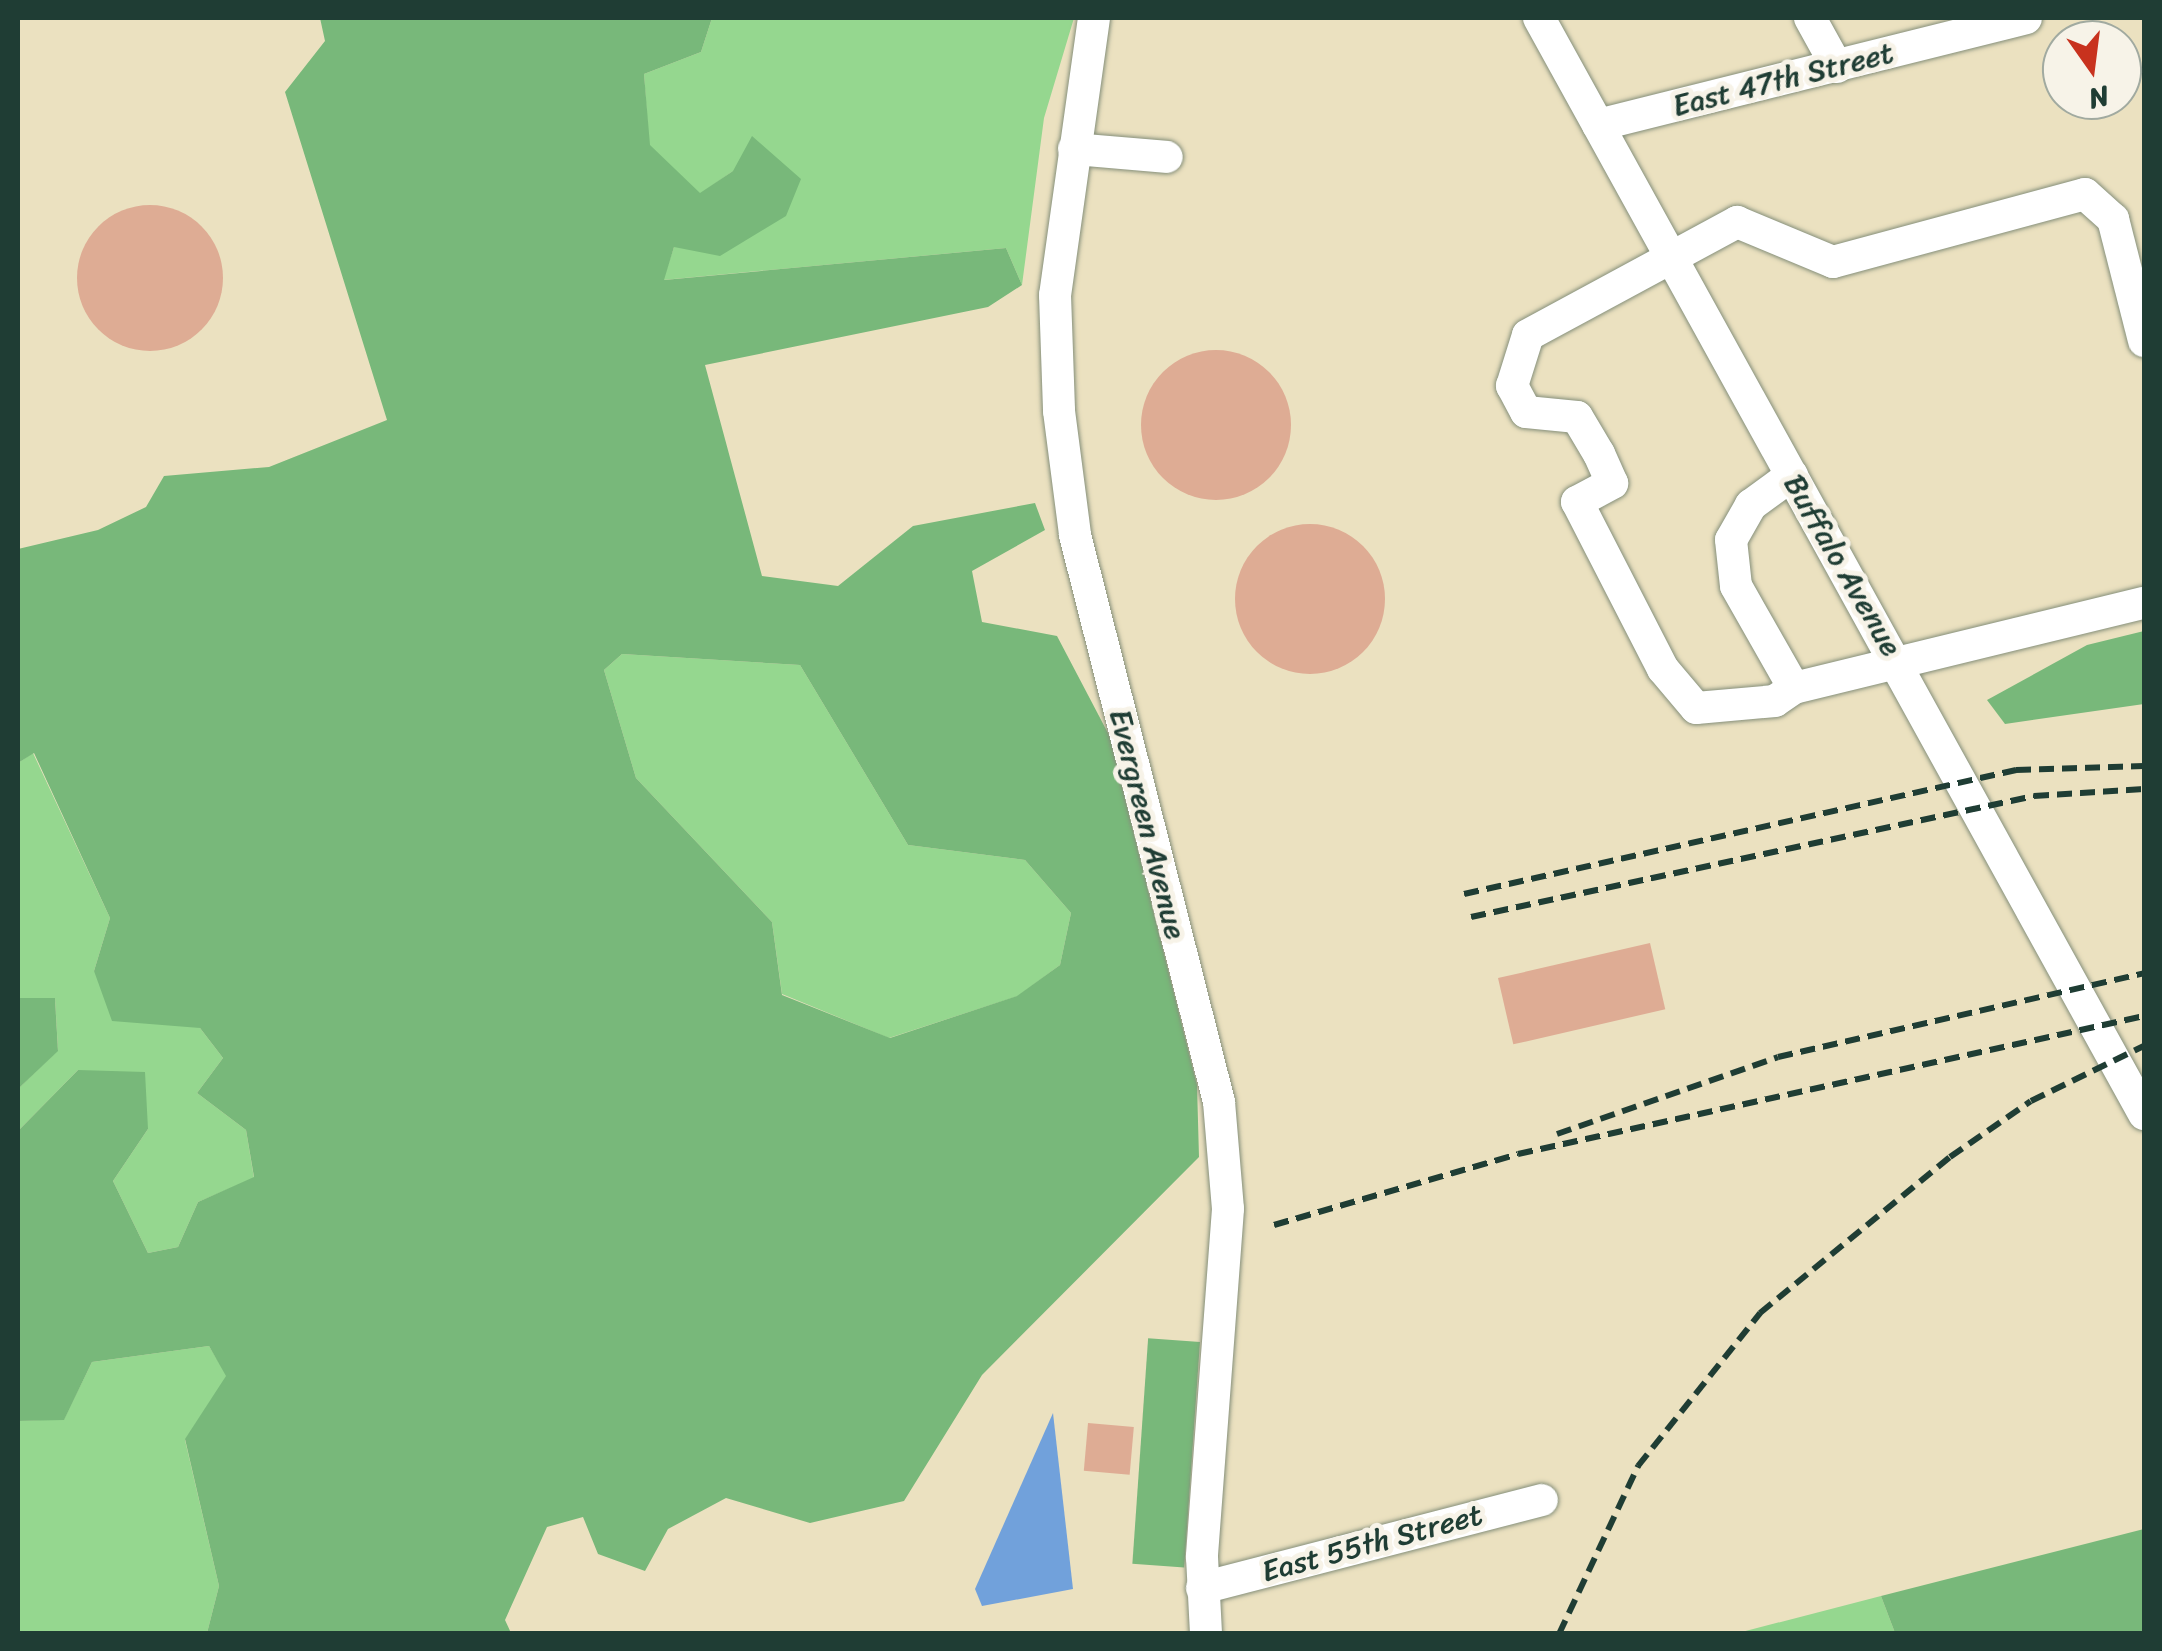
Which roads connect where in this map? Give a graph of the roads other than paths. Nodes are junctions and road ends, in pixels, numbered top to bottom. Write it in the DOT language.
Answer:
graph roads {
  1 [pos="1094,18"];
  2 [pos="1539,18"];
  3 [pos="1810,18"];
  4 [pos="2026,18"];
  5 [pos="1837,66"];
  6 [pos="1598,125"];
  7 [pos="1074,149"];
  8 [pos="1168,156"];
  9 [pos="1674,262"];
  10 [pos="2144,341"];
  11 [pos="1792,476"];
  12 [pos="2144,604"];
  13 [pos="1902,668"];
  14 [pos="1794,688"];
  15 [pos="2144,1114"];
  16 [pos="1542,1500"];
  17 [pos="1202,1588"];
  18 [pos="1206,1634"];
  1 -- 7 [label="street, Evergreen Avenue"];
  2 -- 6 [label="street, Buffalo Avenue"];
  3 -- 5 [label="street"];
  4 -- 5 [label="street, East 47th Street"];
  5 -- 6 [label="street, East 47th Street"];
  6 -- 9 [label="street, Buffalo Avenue"];
  7 -- 8 [label="street"];
  7 -- 17 [label="street, Evergreen Avenue"];
  9 -- 10 [label="street"];
  9 -- 11 [label="street, Buffalo Avenue"];
  9 -- 14 [label="street"];
  11 -- 13 [label="street, Buffalo Avenue"];
  11 -- 14 [label="street"];
  12 -- 13 [label="street"];
  13 -- 14 [label="street"];
  13 -- 15 [label="street, Buffalo Avenue"];
  16 -- 17 [label="street, East 55th Street"];
  17 -- 18 [label="street, Evergreen Avenue"];
}
